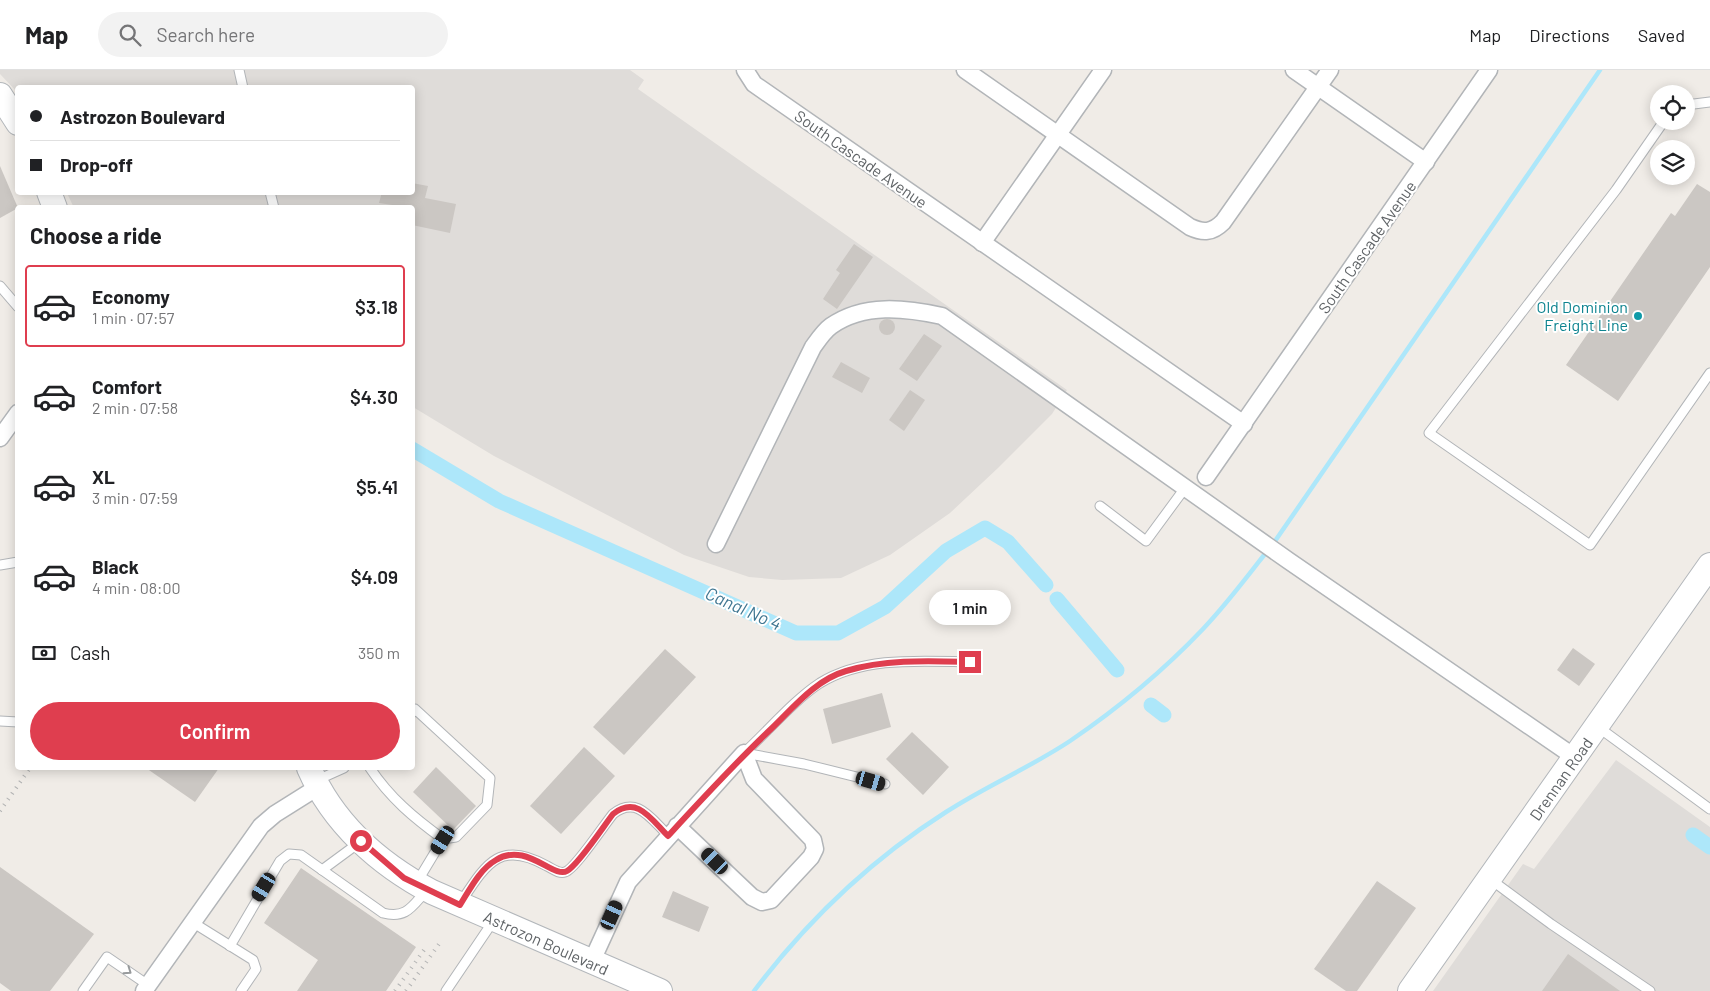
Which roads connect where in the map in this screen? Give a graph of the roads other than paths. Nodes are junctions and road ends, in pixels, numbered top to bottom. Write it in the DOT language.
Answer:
graph roads {
  1 [pos="239,70"];
  2 [pos="745,70"];
  3 [pos="965,70"];
  4 [pos="1103,70"];
  5 [pos="1294,70"];
  6 [pos="1330,70"];
  7 [pos="1490,70"];
  8 [pos="242,85"];
  9 [pos="1318,87"];
  10 [pos="0,95"];
  11 [pos="1710,102"];
  12 [pos="1695,104"];
  13 [pos="15,118"];
  14 [pos="1658,130"];
  15 [pos="1058,135"];
  16 [pos="1426,162"];
  17 [pos="982,243"];
  18 [pos="0,286"];
  19 [pos="15,303"];
  20 [pos="1710,373"];
  21 [pos="15,418"];
  22 [pos="1244,424"];
  23 [pos="0,438"];
  24 [pos="1206,477"];
  25 [pos="1185,488"];
  26 [pos="1100,506"];
  27 [pos="716,544"];
  28 [pos="15,563"];
  29 [pos="1710,565"];
  30 [pos="0,566"];
  31 [pos="970,662"];
  32 [pos="415,710"];
  33 [pos="0,720"];
  34 [pos="15,722"];
  35 [pos="1598,726"];
  36 [pos="744,753"];
  37 [pos="1576,758"];
  38 [pos="338,770"];
  39 [pos="371,770"];
  40 [pos="314,778"];
  41 [pos="885,784"];
  42 [pos="1710,810"];
  43 [pos="673,831"];
  44 [pos="443,840"];
  45 [pos="361,841"];
  46 [pos="322,870"];
  47 [pos="1490,878"];
  48 [pos="421,887"];
  49 [pos="460,905"];
  50 [pos="494,920"];
  51 [pos="192,922"];
  52 [pos="1551,924"];
  53 [pos="1547,932"];
  54 [pos="230,946"];
  55 [pos="592,963"];
  56 [pos="146,988"];
  57 [pos="83,991"];
  58 [pos="241,991"];
  59 [pos="446,991"];
  60 [pos="660,991"];
  61 [pos="1410,991"];
  62 [pos="1650,991"];
  1 -- 8 [label="lane"];
  2 -- 17 [label="street, South Cascade Avenue"];
  3 -- 15 [label="street"];
  4 -- 15 [label="street"];
  5 -- 9 [label="street"];
  6 -- 9 [label="street"];
  7 -- 16 [label="street, South Cascade Avenue"];
  9 -- 15 [label="street"];
  9 -- 16 [label="street"];
  10 -- 13 [label="main road"];
  11 -- 12 [label="lane"];
  14 -- 20 [label="lane"];
  15 -- 17 [label="street"];
  16 -- 22 [label="street, South Cascade Avenue"];
  17 -- 22 [label="street, South Cascade Avenue"];
  18 -- 19 [label="lane"];
  21 -- 23 [label="street"];
  22 -- 24 [label="street, South Cascade Avenue"];
  25 -- 26 [label="lane"];
  25 -- 27 [label="street"];
  25 -- 37 [label="street"];
  28 -- 30 [label="lane"];
  29 -- 35 [label="main road, Drennan Road"];
  31 -- 36 [label="lane"];
  32 -- 44 [label="lane"];
  33 -- 34 [label="lane"];
  35 -- 37 [label="main road, Drennan Road"];
  35 -- 42 [label="lane"];
  36 -- 41 [label="lane"];
  36 -- 43 [label="street"];
  36 -- 43 [label="street"];
  37 -- 47 [label="main road, Drennan Road"];
  38 -- 40 [label="lane"];
  39 -- 44 [label="lane"];
  40 -- 45 [label="main road, Astrozon Boulevard"];
  40 -- 51 [label="street"];
  43 -- 49 [label="lane"];
  43 -- 55 [label="street"];
  44 -- 48 [label="lane"];
  45 -- 46 [label="lane"];
  45 -- 48 [label="main road, Astrozon Boulevard"];
  46 -- 48 [label="lane"];
  46 -- 54 [label="lane"];
  47 -- 52 [label="lane"];
  47 -- 61 [label="main road, Drennan Road"];
  48 -- 49 [label="main road, Astrozon Boulevard"];
  49 -- 50 [label="main road, Astrozon Boulevard"];
  50 -- 55 [label="main road, Astrozon Boulevard"];
  50 -- 59 [label="lane"];
  51 -- 54 [label="lane"];
  51 -- 56 [label="street"];
  52 -- 53 [label="lane"];
  52 -- 62 [label="lane"];
  54 -- 58 [label="lane"];
  55 -- 60 [label="main road, Astrozon Boulevard"];
  57 -- 56 [label="lane, one-way"];
}
